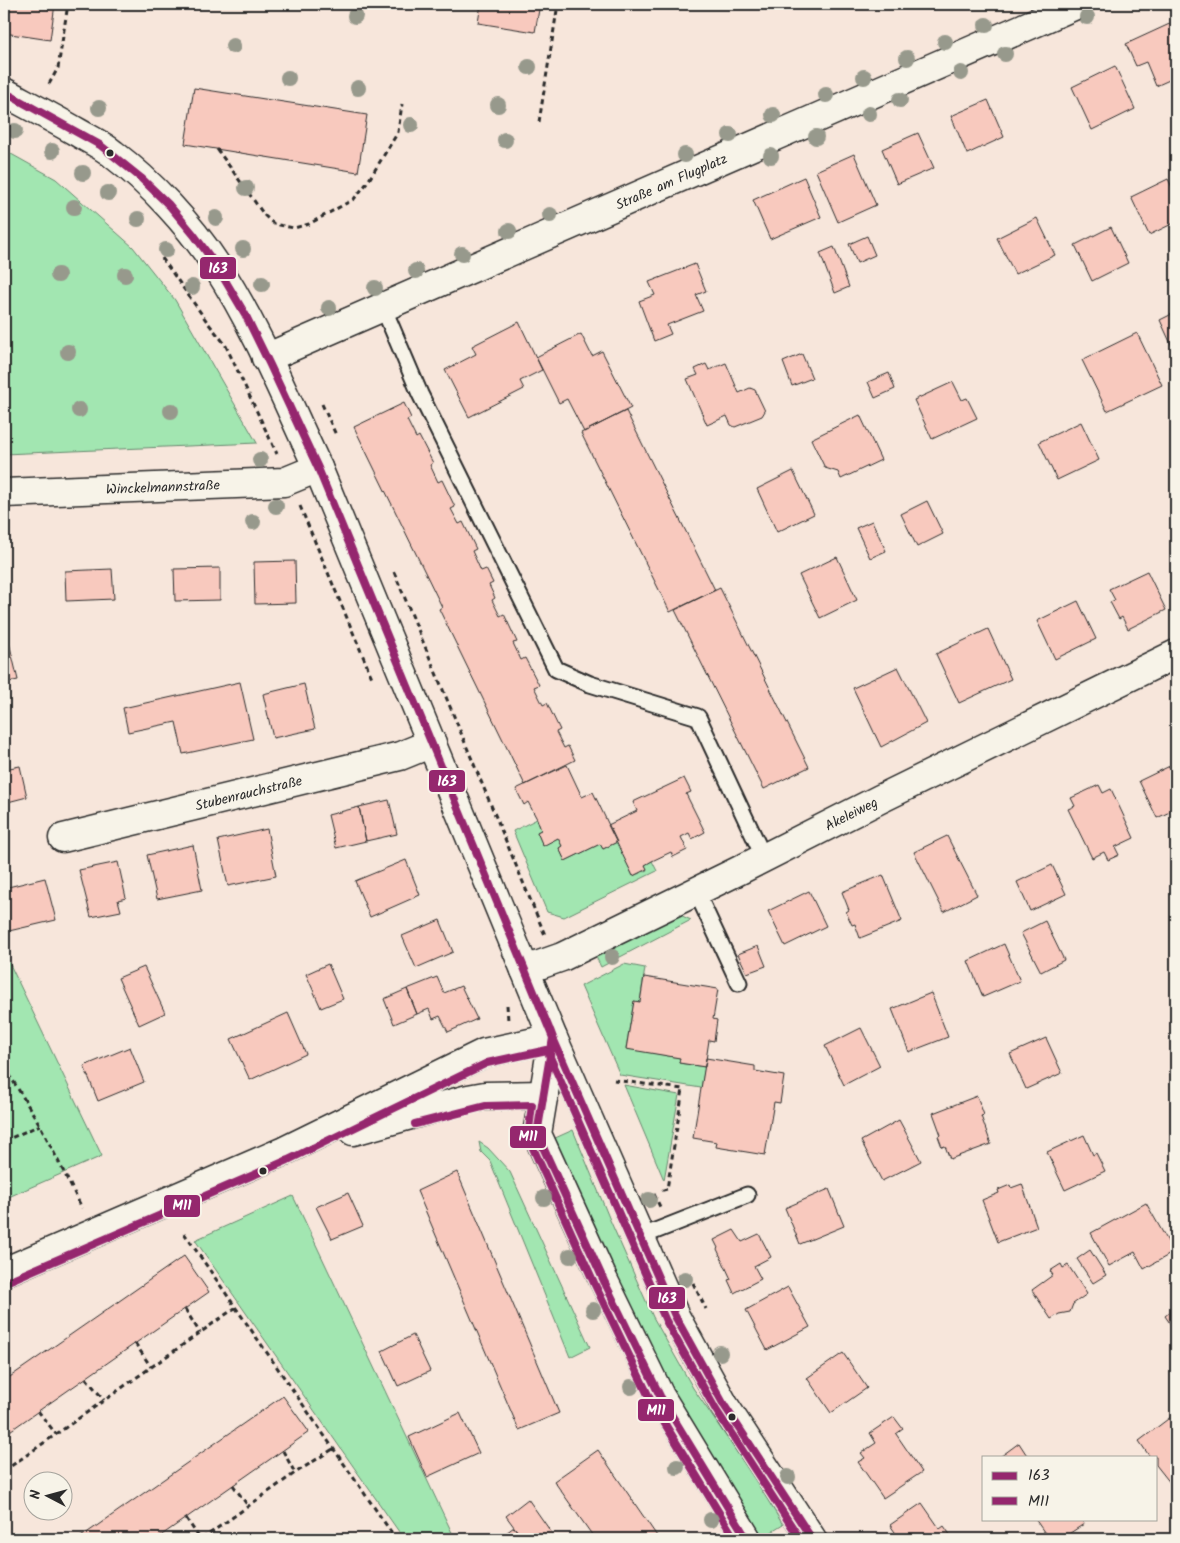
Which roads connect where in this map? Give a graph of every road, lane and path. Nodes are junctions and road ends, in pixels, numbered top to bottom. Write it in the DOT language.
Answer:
graph roads {
  1 [pos="68,4"];
  2 [pos="558,4"];
  3 [pos="1078,4"];
  4 [pos="4,92"];
  5 [pos="402,104"];
  6 [pos="36,109"];
  7 [pos="539,122"];
  8 [pos="218,150"];
  9 [pos="162,258"];
  10 [pos="383,307"];
  11 [pos="266,358"];
  12 [pos="318,395"];
  13 [pos="338,439"];
  14 [pos="318,468"];
  15 [pos="289,480"];
  16 [pos="4,493"];
  17 [pos="391,567"];
  18 [pos="1176,654"];
  19 [pos="374,682"];
  20 [pos="432,743"];
  21 [pos="63,838"];
  22 [pos="764,858"];
  23 [pos="696,891"];
  24 [pos="542,928"];
  25 [pos="525,970"];
  26 [pos="739,983"];
  27 [pos="554,1038"];
  28 [pos="4,1066"];
  29 [pos="614,1080"];
  30 [pos="544,1095"];
  31 [pos="40,1126"];
  32 [pos="4,1141"];
  33 [pos="284,1151"];
  34 [pos="651,1191"];
  35 [pos="660,1191"];
  36 [pos="748,1195"];
  37 [pos="668,1225"];
  38 [pos="94,1232"];
  39 [pos="184,1233"];
  40 [pos="640,1237"];
  41 [pos="4,1272"];
  42 [pos="692,1280"];
  43 [pos="235,1308"];
  44 [pos="185,1309"];
  45 [pos="708,1314"];
  46 [pos="200,1333"];
  47 [pos="135,1344"];
  48 [pos="151,1367"];
  49 [pos="86,1378"];
  50 [pos="104,1400"];
  51 [pos="38,1411"];
  52 [pos="56,1434"];
  53 [pos="333,1450"];
  54 [pos="282,1451"];
  55 [pos="4,1469"];
  56 [pos="295,1473"];
  57 [pos="233,1485"];
  58 [pos="248,1506"];
  59 [pos="186,1518"];
  60 [pos="201,1539"];
  61 [pos="396,1539"];
  62 [pos="747,1539"];
  63 [pos="812,1539"];
  1 -- 6 [label="path"];
  2 -- 7 [label="path"];
  3 -- 10 [label="street, Straße am Flugplatz"];
  4 -- 6 [label="street"];
  5 -- 8 [label="path"];
  6 -- 11 [label="street"];
  9 -- 15 [label="path"];
  10 -- 11 [label="street, Straße am Flugplatz"];
  10 -- 22 [label="lane"];
  11 -- 14 [label="street"];
  12 -- 13 [label="path"];
  14 -- 15 [label="street, Winckelmannstraße"];
  14 -- 20 [label="street"];
  15 -- 16 [label="street, Winckelmannstraße"];
  15 -- 19 [label="path"];
  17 -- 24 [label="path"];
  18 -- 22 [label="street, Akeleiweg"];
  20 -- 21 [label="street, Stubenrauchstraße"];
  20 -- 25 [label="street"];
  22 -- 23 [label="street, Akeleiweg"];
  23 -- 25 [label="street, Akeleiweg"];
  23 -- 26 [label="lane"];
  25 -- 27 [label="street"];
  27 -- 30 [label="street"];
  27 -- 33 [label="street"];
  27 -- 40 [label="street"];
  28 -- 31 [label="path"];
  29 -- 35 [label="path"];
  30 -- 33 [label="street"];
  30 -- 62 [label="street"];
  31 -- 32 [label="path"];
  31 -- 38 [label="path"];
  33 -- 38 [label="street"];
  34 -- 37 [label="path"];
  36 -- 37 [label="lane"];
  37 -- 40 [label="lane"];
  38 -- 41 [label="street"];
  39 -- 43 [label="path"];
  40 -- 63 [label="street"];
  42 -- 45 [label="path"];
  43 -- 46 [label="path"];
  43 -- 53 [label="path"];
  44 -- 46 [label="path"];
  46 -- 48 [label="path"];
  47 -- 48 [label="path"];
  48 -- 50 [label="path"];
  49 -- 50 [label="path"];
  50 -- 52 [label="path"];
  51 -- 52 [label="path"];
  52 -- 55 [label="path"];
  53 -- 56 [label="path"];
  53 -- 61 [label="path"];
  54 -- 56 [label="path"];
  56 -- 58 [label="path"];
  57 -- 58 [label="path"];
  58 -- 60 [label="path"];
  59 -- 60 [label="path"];
}
